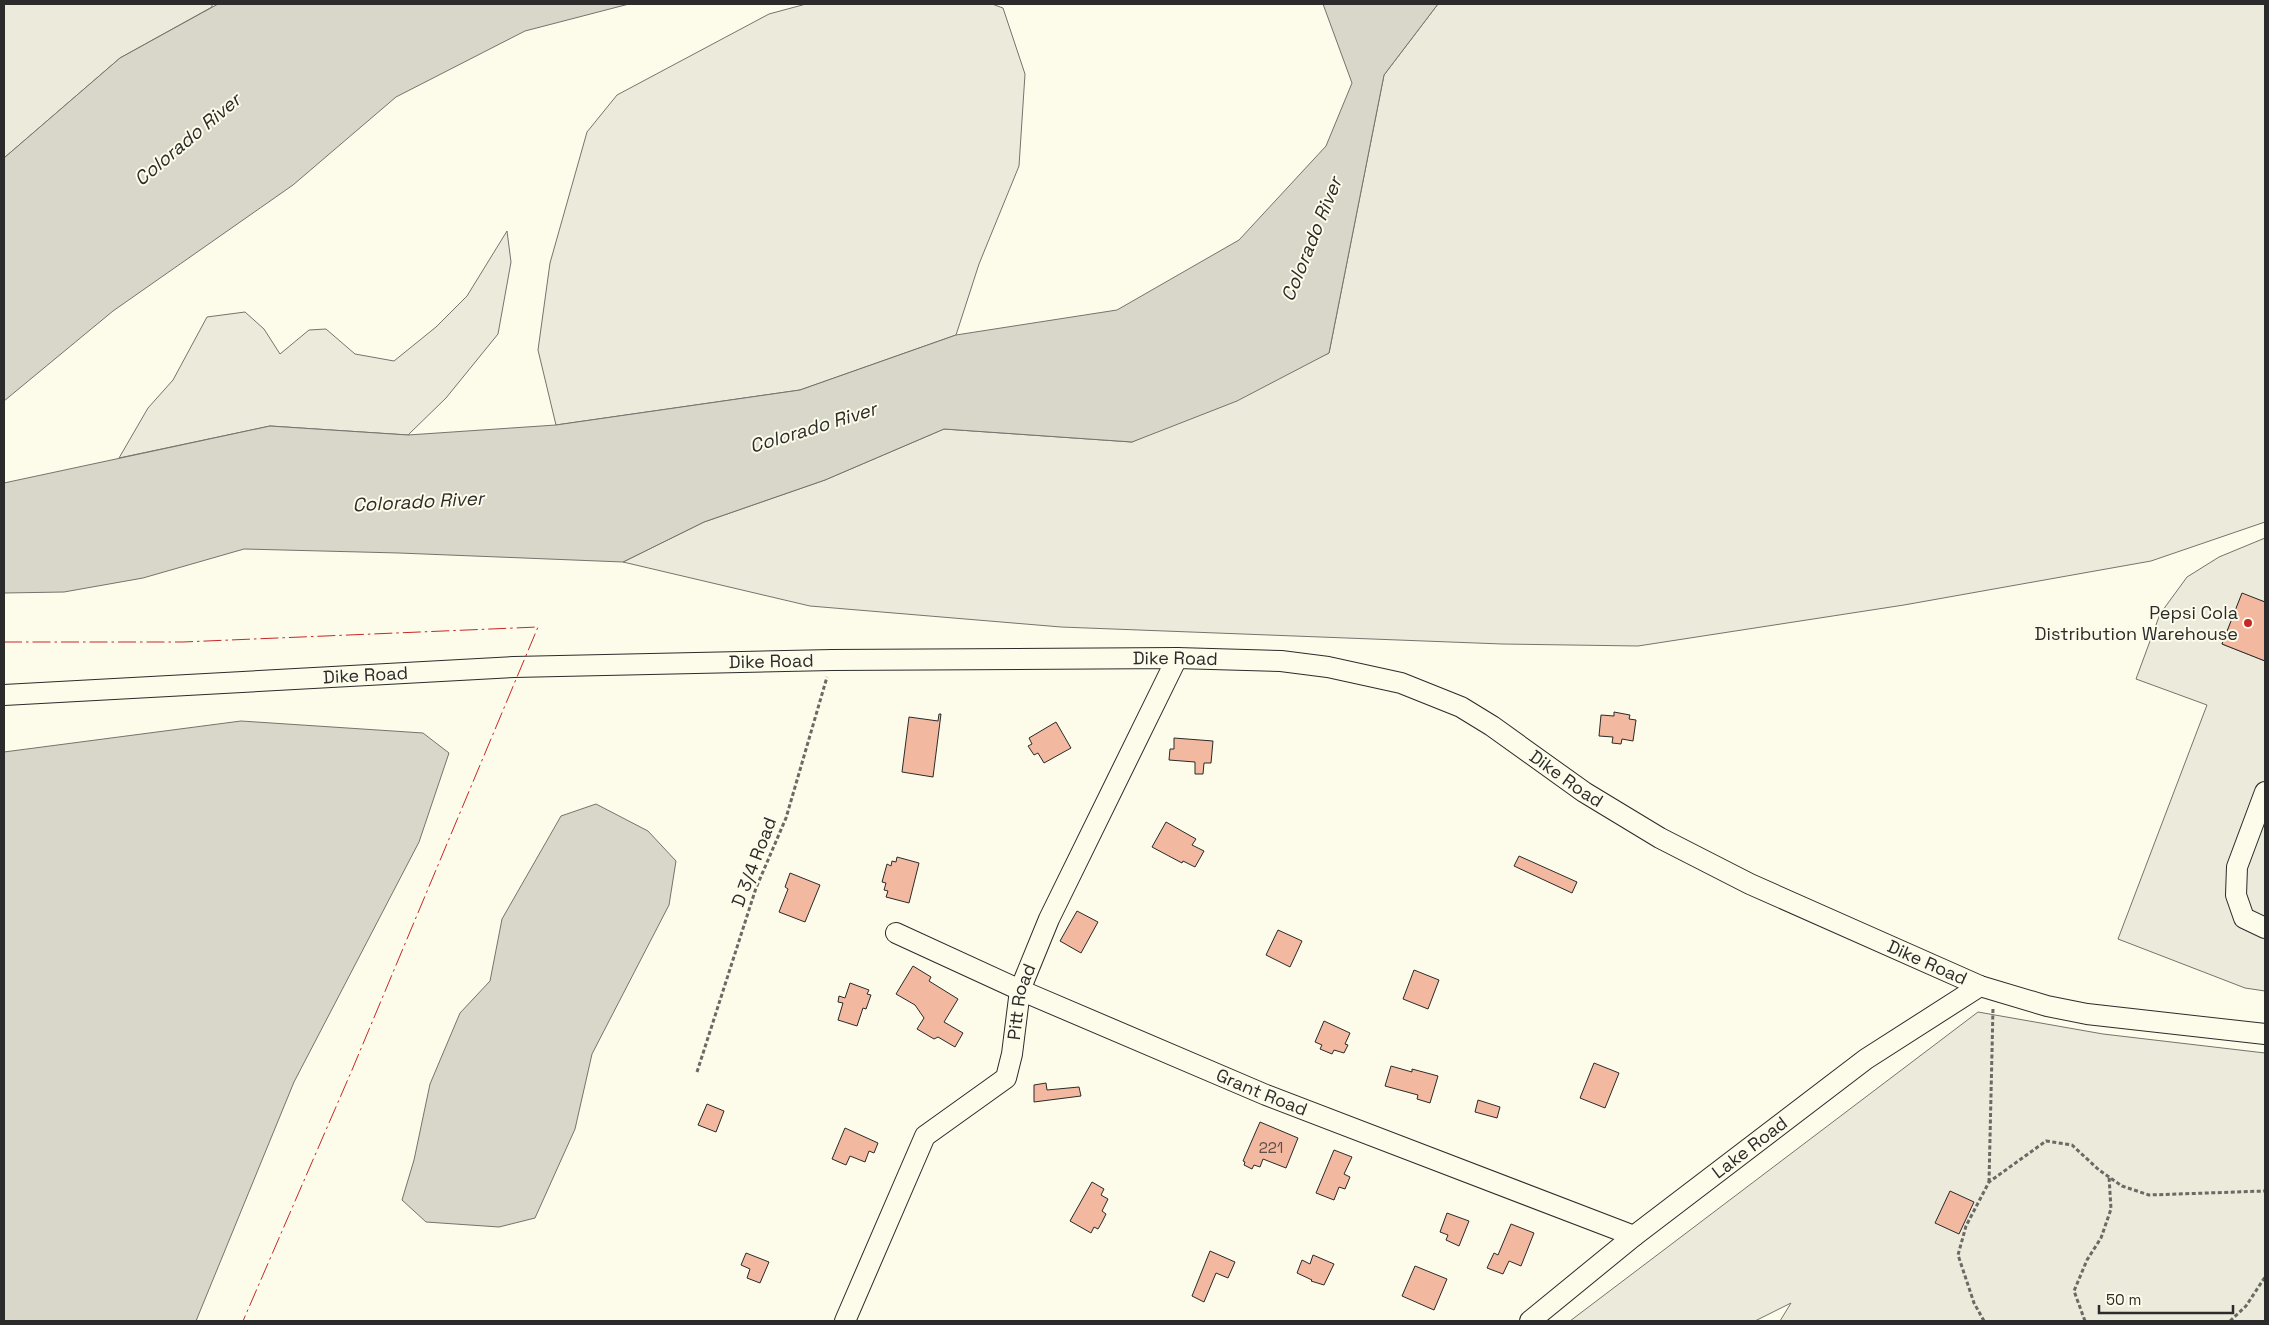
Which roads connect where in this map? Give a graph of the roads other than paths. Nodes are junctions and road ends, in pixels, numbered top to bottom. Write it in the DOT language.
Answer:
graph roads {
  1 [pos="1177,658"];
  2 [pos="4,695"];
  3 [pos="2265,792"];
  4 [pos="2265,928"];
  5 [pos="896,933"];
  6 [pos="1987,988"];
  7 [pos="1020,990"];
  8 [pos="2265,1034"];
  9 [pos="1634,1236"];
  10 [pos="846,1321"];
  11 [pos="1530,1321"];
  1 -- 2 [label="street, Dike Road"];
  1 -- 6 [label="street, Dike Road"];
  1 -- 7 [label="street, Pitt Road"];
  3 -- 4 [label="street"];
  5 -- 7 [label="street, Grant Road"];
  6 -- 8 [label="street, Dike Road"];
  6 -- 9 [label="street, Lake Road"];
  7 -- 9 [label="street, Grant Road"];
  7 -- 10 [label="street, Pitt Road"];
  9 -- 11 [label="street, Lake Road"];
}
